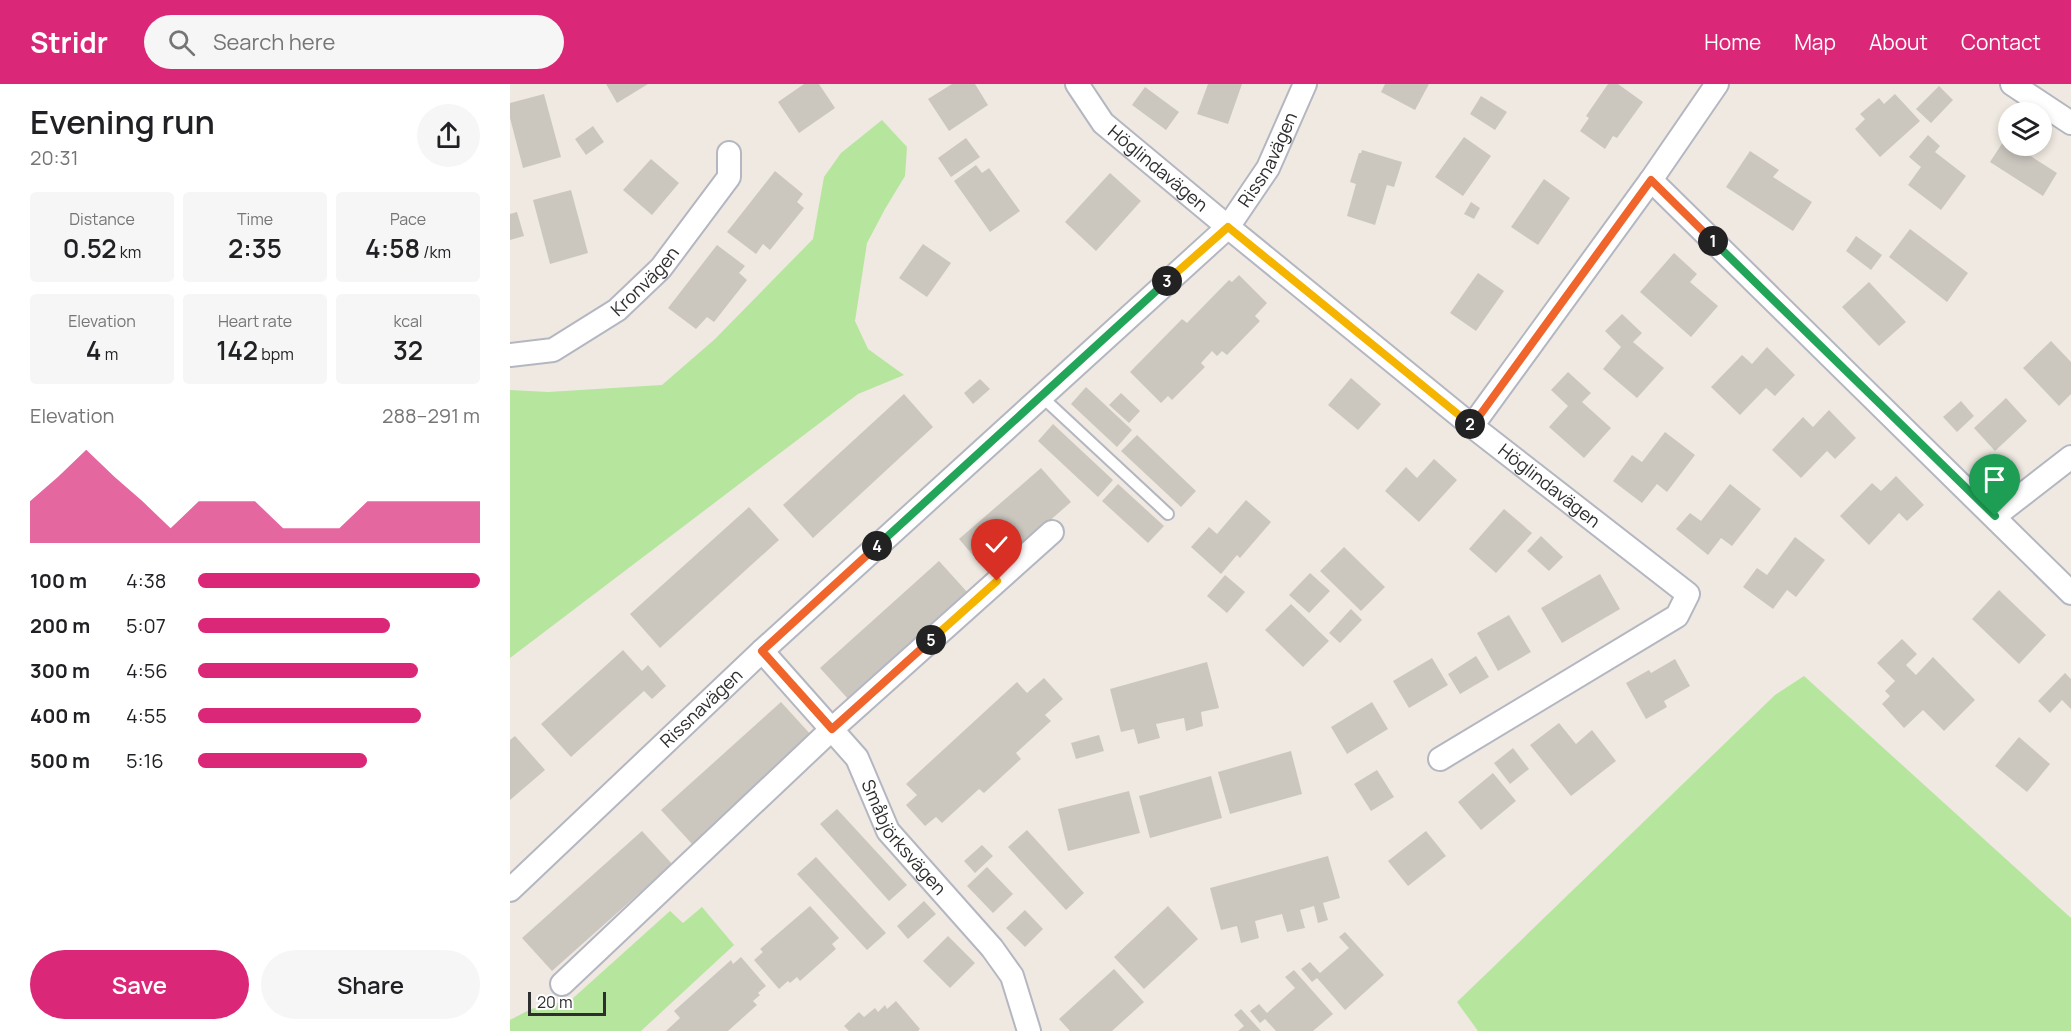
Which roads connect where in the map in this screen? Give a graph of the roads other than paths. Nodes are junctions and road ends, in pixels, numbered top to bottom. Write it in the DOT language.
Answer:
graph roads {
  1 [pos="1077,84"];
  2 [pos="1305,84"];
  3 [pos="1717,84"];
  4 [pos="2012,84"];
  5 [pos="2071,123"];
  6 [pos="729,153"];
  7 [pos="1651,180"];
  8 [pos="1228,227"];
  9 [pos="510,355"];
  10 [pos="1041,396"];
  11 [pos="1472,426"];
  12 [pos="2071,457"];
  13 [pos="1168,514"];
  14 [pos="1995,516"];
  15 [pos="1052,532"];
  16 [pos="2071,593"];
  17 [pos="762,651"];
  18 [pos="832,729"];
  19 [pos="1440,759"];
  20 [pos="510,890"];
  21 [pos="561,984"];
  22 [pos="1029,1031"];
  1 -- 8 [label="street, Höglindavägen"];
  2 -- 8 [label="street, Rissnavägen"];
  3 -- 7 [label="street"];
  4 -- 5 [label="street"];
  6 -- 9 [label="street, Kronvägen"];
  7 -- 11 [label="street"];
  7 -- 14 [label="street"];
  8 -- 10 [label="street, Rissnavägen"];
  8 -- 11 [label="street, Höglindavägen"];
  10 -- 13 [label="lane"];
  10 -- 17 [label="street, Rissnavägen"];
  11 -- 19 [label="street, Höglindavägen"];
  12 -- 14 [label="street"];
  14 -- 16 [label="street"];
  15 -- 18 [label="street"];
  17 -- 18 [label="street, Småbjörksvägen"];
  17 -- 20 [label="street, Rissnavägen"];
  18 -- 21 [label="street"];
  18 -- 22 [label="street, Småbjörksvägen"];
}
